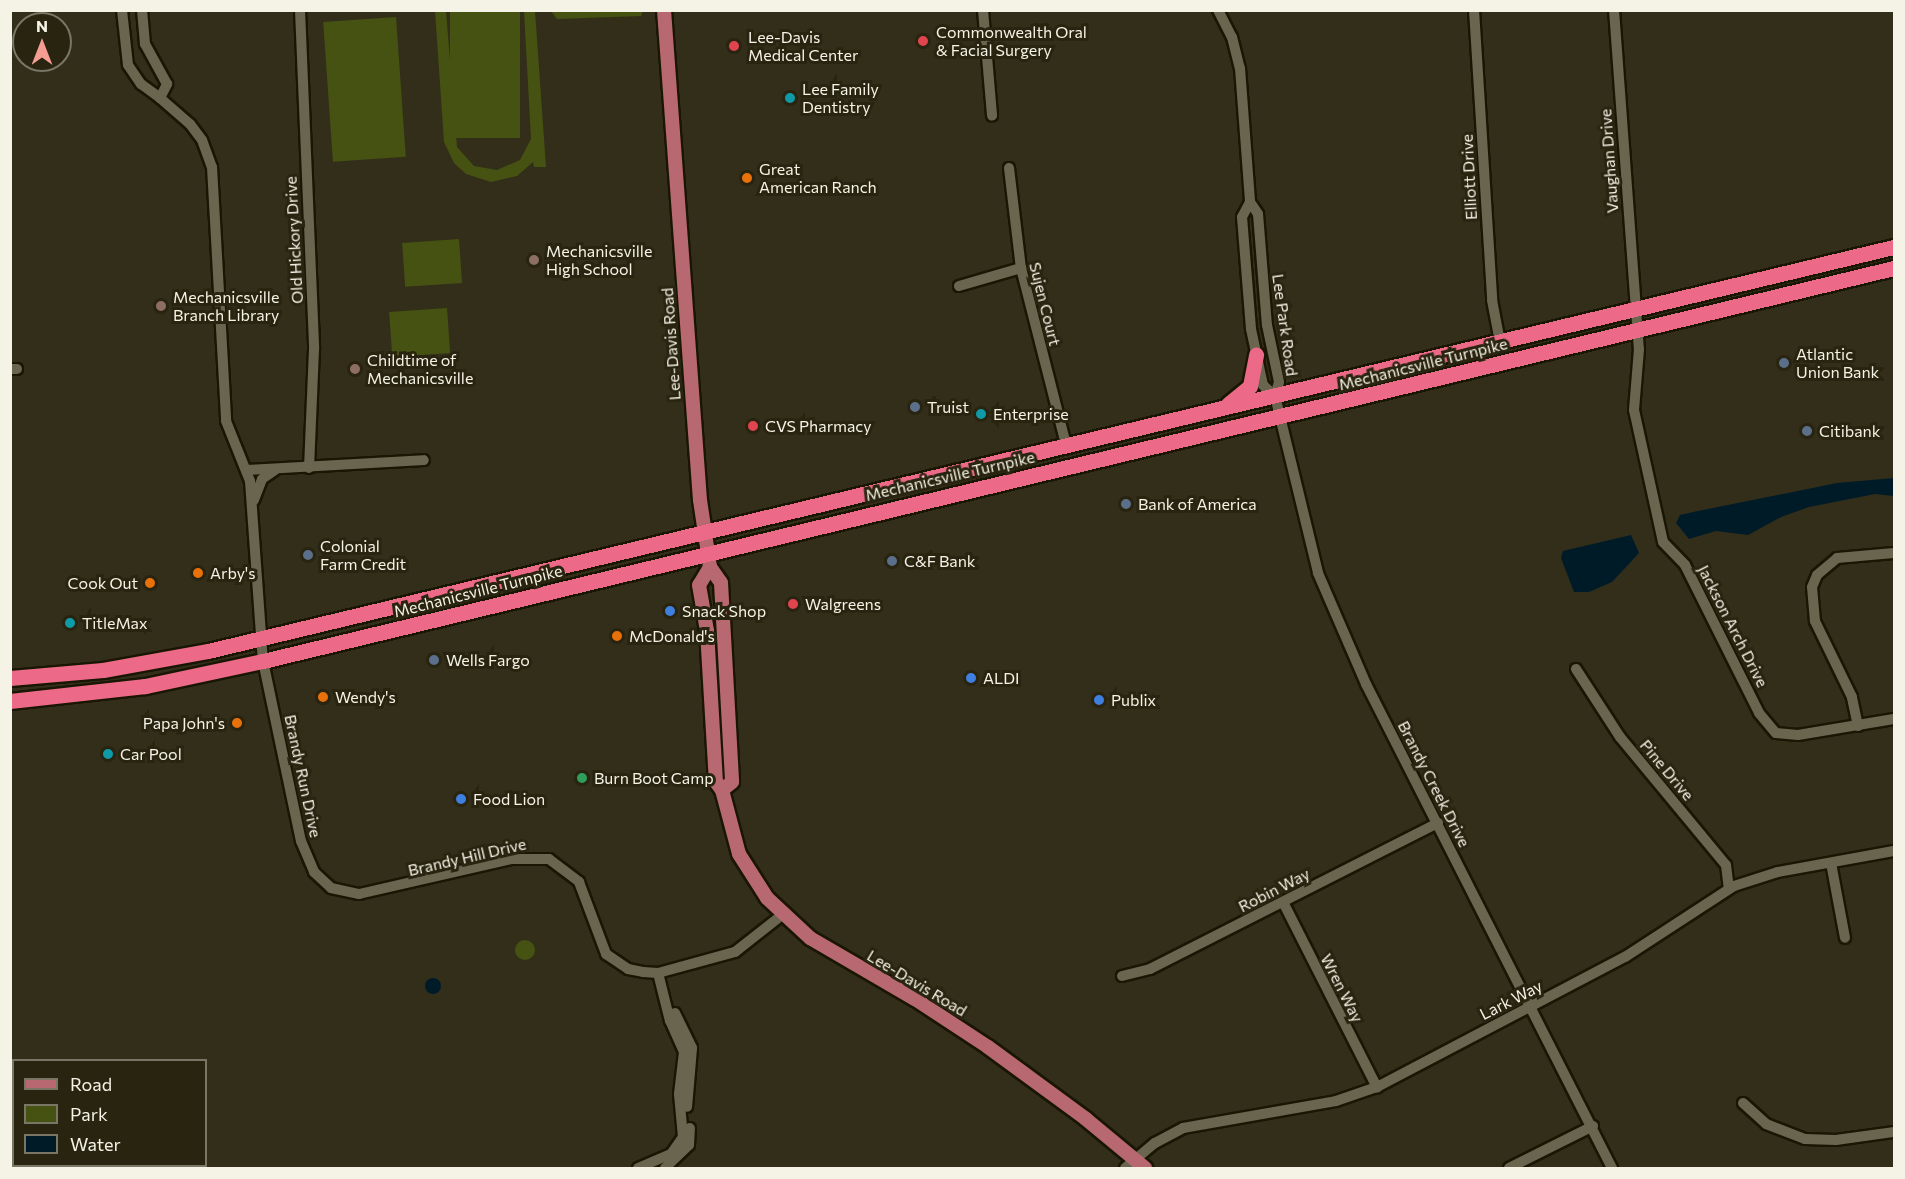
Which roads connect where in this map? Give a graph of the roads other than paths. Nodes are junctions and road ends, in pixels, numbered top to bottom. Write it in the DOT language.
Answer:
graph roads {
  1 [pos="122,10"];
  2 [pos="142,10"];
  3 [pos="300,10"];
  4 [pos="664,10"];
  5 [pos="983,10"];
  6 [pos="1218,10"];
  7 [pos="1474,10"];
  8 [pos="1614,10"];
  9 [pos="160,98"];
  10 [pos="992,116"];
  11 [pos="1009,168"];
  12 [pos="1250,202"];
  13 [pos="1894,247"];
  14 [pos="1021,268"];
  15 [pos="1894,268"];
  16 [pos="959,286"];
  17 [pos="1635,310"];
  18 [pos="1635,331"];
  19 [pos="1500,342"];
  20 [pos="1256,355"];
  21 [pos="1275,396"];
  22 [pos="1220,409"];
  23 [pos="1279,417"];
  24 [pos="1066,444"];
  25 [pos="424,460"];
  26 [pos="309,468"];
  27 [pos="275,469"];
  28 [pos="247,471"];
  29 [pos="252,509"];
  30 [pos="705,531"];
  31 [pos="708,551"];
  32 [pos="1894,553"];
  33 [pos="710,567"];
  34 [pos="260,638"];
  35 [pos="264,661"];
  36 [pos="708,667"];
  37 [pos="1576,669"];
  38 [pos="10,678"];
  39 [pos="10,701"];
  40 [pos="729,718"];
  41 [pos="1894,719"];
  42 [pos="1858,726"];
  43 [pos="722,790"];
  44 [pos="1438,823"];
  45 [pos="1894,851"];
  46 [pos="1831,863"];
  47 [pos="331,888"];
  48 [pos="1729,889"];
  49 [pos="1283,902"];
  50 [pos="782,915"];
  51 [pos="1845,938"];
  52 [pos="662,972"];
  53 [pos="1122,976"];
  54 [pos="1532,1006"];
  55 [pos="1377,1087"];
  56 [pos="1743,1103"];
  57 [pos="1593,1126"];
  58 [pos="1894,1132"];
  59 [pos="1135,1165"];
  60 [pos="638,1168"];
  61 [pos="665,1168"];
  62 [pos="1509,1168"];
  63 [pos="1612,1168"];
  1 -- 9 [label="street"];
  2 -- 9 [label="street"];
  3 -- 26 [label="street, Old Hickory Drive"];
  4 -- 30 [label="main road, Lee-Davis Road"];
  5 -- 10 [label="street"];
  6 -- 12 [label="street, Lee Park Road"];
  7 -- 19 [label="street, Elliott Drive"];
  8 -- 17 [label="street, Vaughan Drive"];
  9 -- 28 [label="street"];
  11 -- 14 [label="street, Sujen Court"];
  12 -- 20 [label="street, Lee Park Road"];
  12 -- 21 [label="street, Lee Park Road"];
  13 -- 17 [label="highway, Mechanicsville Turnpike"];
  14 -- 16 [label="street"];
  14 -- 24 [label="street, Sujen Court"];
  15 -- 18 [label="highway, Mechanicsville Turnpike"];
  17 -- 18 [label="street, Jackson Arch Drive"];
  17 -- 19 [label="highway, Mechanicsville Turnpike"];
  18 -- 23 [label="highway, Mechanicsville Turnpike"];
  18 -- 42 [label="street, Jackson Arch Drive"];
  19 -- 21 [label="highway, Mechanicsville Turnpike"];
  20 -- 21 [label="street, Lee Park Road"];
  20 -- 22 [label="highway"];
  21 -- 22 [label="highway, Mechanicsville Turnpike"];
  21 -- 23 [label="street, Brandy Creek Drive"];
  22 -- 24 [label="highway, Mechanicsville Turnpike"];
  23 -- 31 [label="highway, Mechanicsville Turnpike"];
  23 -- 44 [label="street, Brandy Creek Drive"];
  24 -- 30 [label="highway, Mechanicsville Turnpike"];
  25 -- 26 [label="street"];
  26 -- 27 [label="street"];
  27 -- 28 [label="street"];
  27 -- 29 [label="street"];
  28 -- 29 [label="street"];
  29 -- 34 [label="street"];
  30 -- 31 [label="main road, Lee-Davis Road"];
  30 -- 34 [label="highway, Mechanicsville Turnpike"];
  31 -- 33 [label="main road, Lee-Davis Road"];
  31 -- 35 [label="highway, Mechanicsville Turnpike"];
  32 -- 42 [label="street"];
  33 -- 36 [label="main road, Lee-Davis Road"];
  33 -- 40 [label="main road, Lee-Davis Road"];
  34 -- 35 [label="street"];
  34 -- 38 [label="highway, Mechanicsville Turnpike"];
  35 -- 39 [label="highway, Mechanicsville Turnpike"];
  35 -- 47 [label="street, Brandy Run Drive"];
  36 -- 40 [label="main road"];
  36 -- 43 [label="main road, Lee-Davis Road"];
  37 -- 48 [label="street, Pine Drive"];
  40 -- 43 [label="main road, Lee-Davis Road"];
  41 -- 42 [label="street, Jackson Arch Drive"];
  43 -- 50 [label="main road, Lee-Davis Road"];
  44 -- 49 [label="street, Robin Way"];
  44 -- 54 [label="street, Brandy Creek Drive"];
  45 -- 46 [label="street, Lark Way"];
  46 -- 48 [label="street, Lark Way"];
  46 -- 51 [label="street"];
  47 -- 52 [label="street, Brandy Hill Drive"];
  48 -- 54 [label="street, Lark Way"];
  49 -- 53 [label="street, Robin Way"];
  49 -- 55 [label="street, Wren Way"];
  50 -- 52 [label="street, Brandy Hill Drive"];
  50 -- 59 [label="main road, Lee-Davis Road"];
  52 -- 60 [label="street"];
  52 -- 61 [label="street"];
  54 -- 55 [label="street, Lark Way"];
  54 -- 57 [label="street, Brandy Creek Drive"];
  55 -- 59 [label="street, Lark Way"];
  56 -- 58 [label="street"];
  57 -- 62 [label="street"];
  57 -- 63 [label="street, Brandy Creek Drive"];
}
